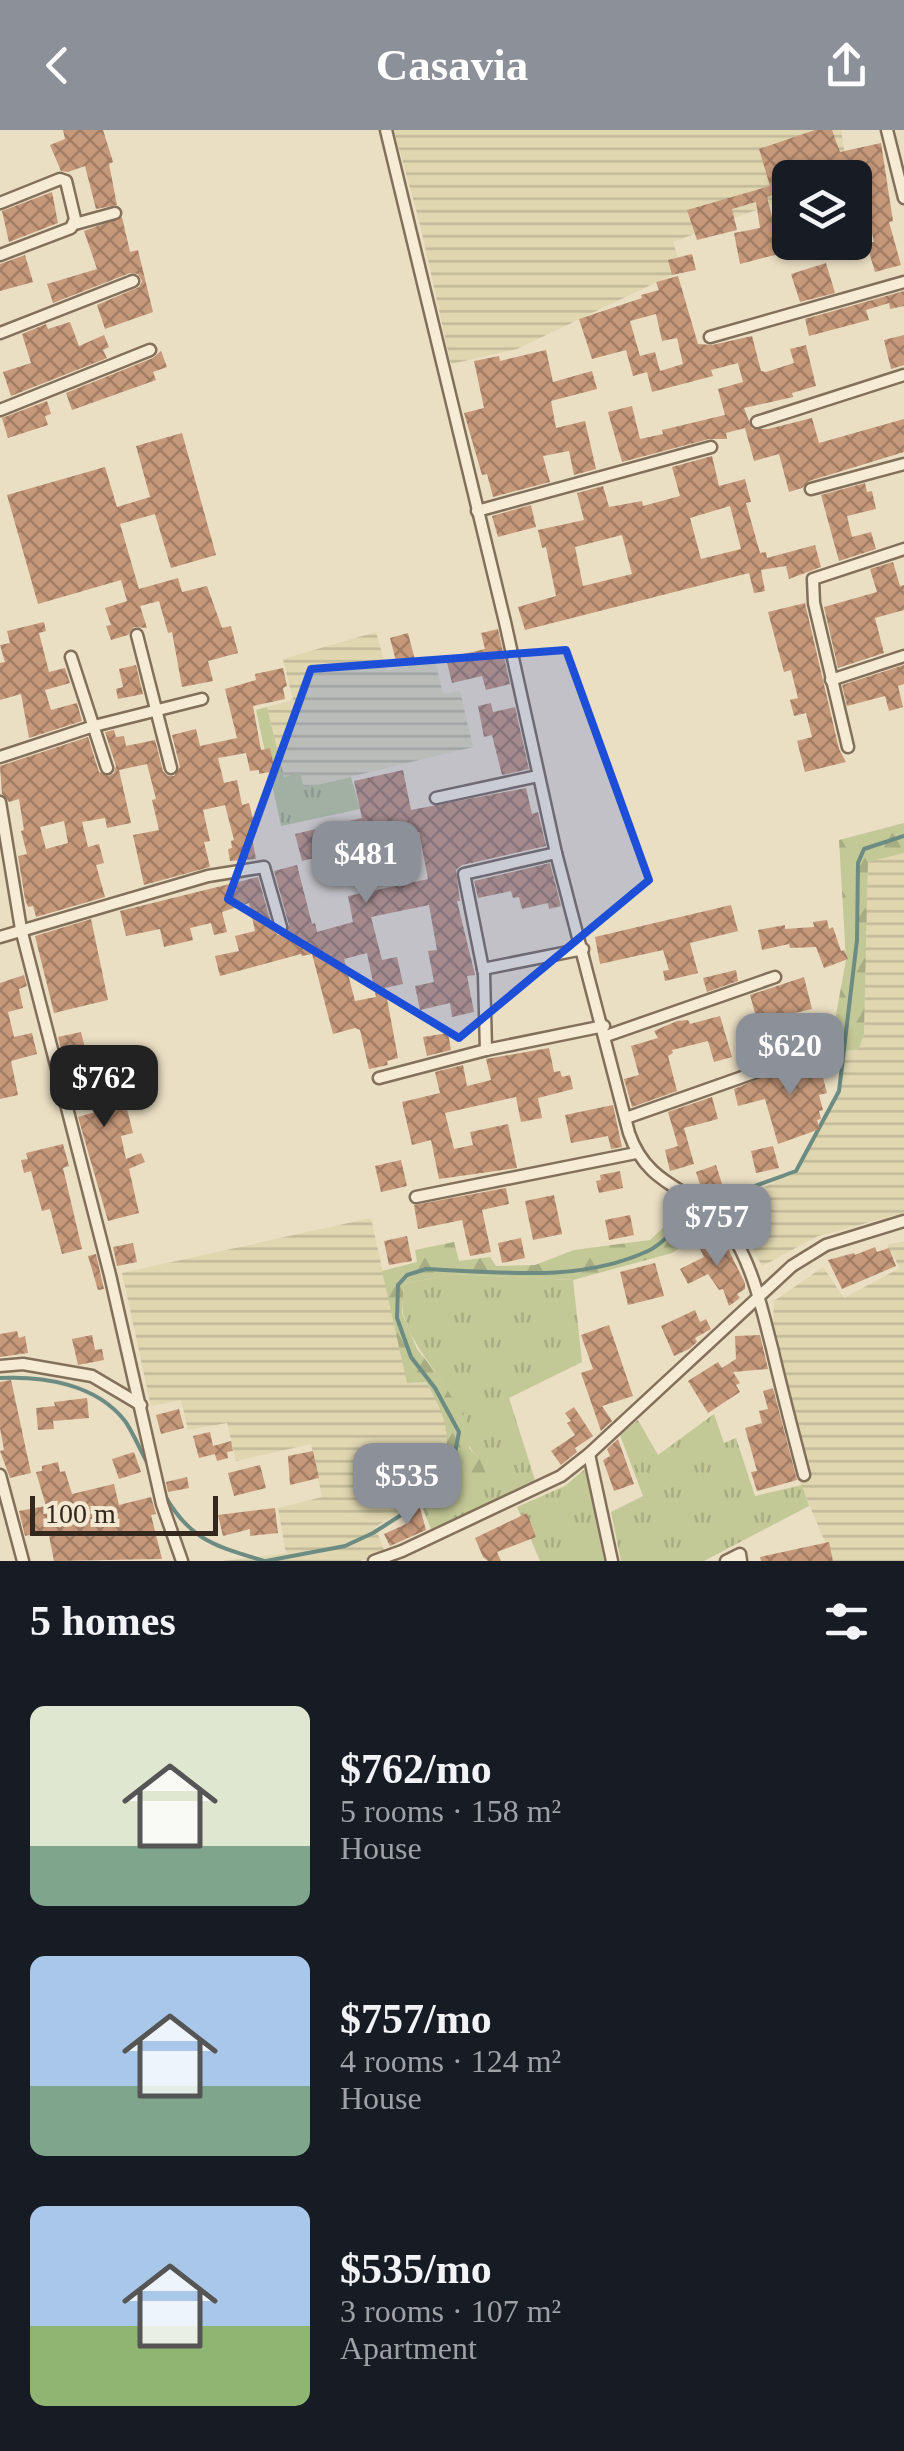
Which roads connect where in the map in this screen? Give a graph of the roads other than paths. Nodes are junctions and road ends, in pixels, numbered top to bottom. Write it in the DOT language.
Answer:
graph roads {
  1 [pos="386,130"];
  2 [pos="887,130"];
  3 [pos="904,198"];
  4 [pos="0,203"];
  5 [pos="114,212"];
  6 [pos="75,224"];
  7 [pos="0,256"];
  8 [pos="133,281"];
  9 [pos="904,282"];
  10 [pos="0,334"];
  11 [pos="710,337"];
  12 [pos="150,350"];
  13 [pos="904,375"];
  14 [pos="0,410"];
  15 [pos="757,422"];
  16 [pos="711,448"];
  17 [pos="904,464"];
  18 [pos="811,489"];
  19 [pos="477,510"];
  20 [pos="904,549"];
  21 [pos="137,635"];
  22 [pos="904,656"];
  23 [pos="71,658"];
  24 [pos="831,680"];
  25 [pos="202,698"];
  26 [pos="156,710"];
  27 [pos="94,726"];
  28 [pos="848,747"];
  29 [pos="0,757"];
  30 [pos="106,768"];
  31 [pos="171,768"];
  32 [pos="538,776"];
  33 [pos="436,798"];
  34 [pos="0,802"];
  35 [pos="556,853"];
  36 [pos="282,927"];
  37 [pos="21,929"];
  38 [pos="0,937"];
  39 [pos="583,949"];
  40 [pos="483,969"];
  41 [pos="775,977"];
  42 [pos="605,1031"];
  43 [pos="486,1050"];
  44 [pos="764,1068"];
  45 [pos="379,1078"];
  46 [pos="626,1118"];
  47 [pos="636,1153"];
  48 [pos="416,1196"];
  49 [pos="904,1220"];
  50 [pos="759,1297"];
  51 [pos="0,1366"];
  52 [pos="141,1405"];
  53 [pos="589,1454"];
  54 [pos="0,1475"];
  55 [pos="804,1475"];
  56 [pos="24,1561"];
  57 [pos="182,1561"];
  58 [pos="374,1561"];
  59 [pos="612,1561"];
  60 [pos="726,1561"];
  61 [pos="741,1561"];
  1 -- 19 [label="street"];
  2 -- 3 [label="street"];
  4 -- 6 [label="street"];
  5 -- 6 [label="street"];
  6 -- 7 [label="street"];
  8 -- 10 [label="street"];
  9 -- 11 [label="street"];
  12 -- 14 [label="street"];
  13 -- 15 [label="street"];
  16 -- 19 [label="street"];
  17 -- 18 [label="street"];
  19 -- 32 [label="street"];
  20 -- 24 [label="street"];
  21 -- 26 [label="street"];
  22 -- 24 [label="street"];
  23 -- 27 [label="street"];
  24 -- 28 [label="street"];
  25 -- 26 [label="street"];
  26 -- 27 [label="street"];
  26 -- 31 [label="street"];
  27 -- 29 [label="street"];
  27 -- 30 [label="street"];
  32 -- 33 [label="street"];
  32 -- 35 [label="street"];
  34 -- 37 [label="street"];
  35 -- 39 [label="street"];
  35 -- 40 [label="street"];
  36 -- 37 [label="street"];
  37 -- 38 [label="street"];
  37 -- 52 [label="street"];
  39 -- 40 [label="street"];
  39 -- 42 [label="street"];
  40 -- 43 [label="street"];
  41 -- 42 [label="street"];
  42 -- 43 [label="street"];
  42 -- 46 [label="street"];
  43 -- 45 [label="street"];
  44 -- 46 [label="street"];
  46 -- 47 [label="street"];
  47 -- 48 [label="street"];
  47 -- 50 [label="street"];
  49 -- 50 [label="street"];
  50 -- 53 [label="street"];
  50 -- 55 [label="street"];
  51 -- 52 [label="street"];
  52 -- 57 [label="street"];
  53 -- 58 [label="street"];
  53 -- 59 [label="street"];
  54 -- 56 [label="street"];
  60 -- 61 [label="street"];
}
